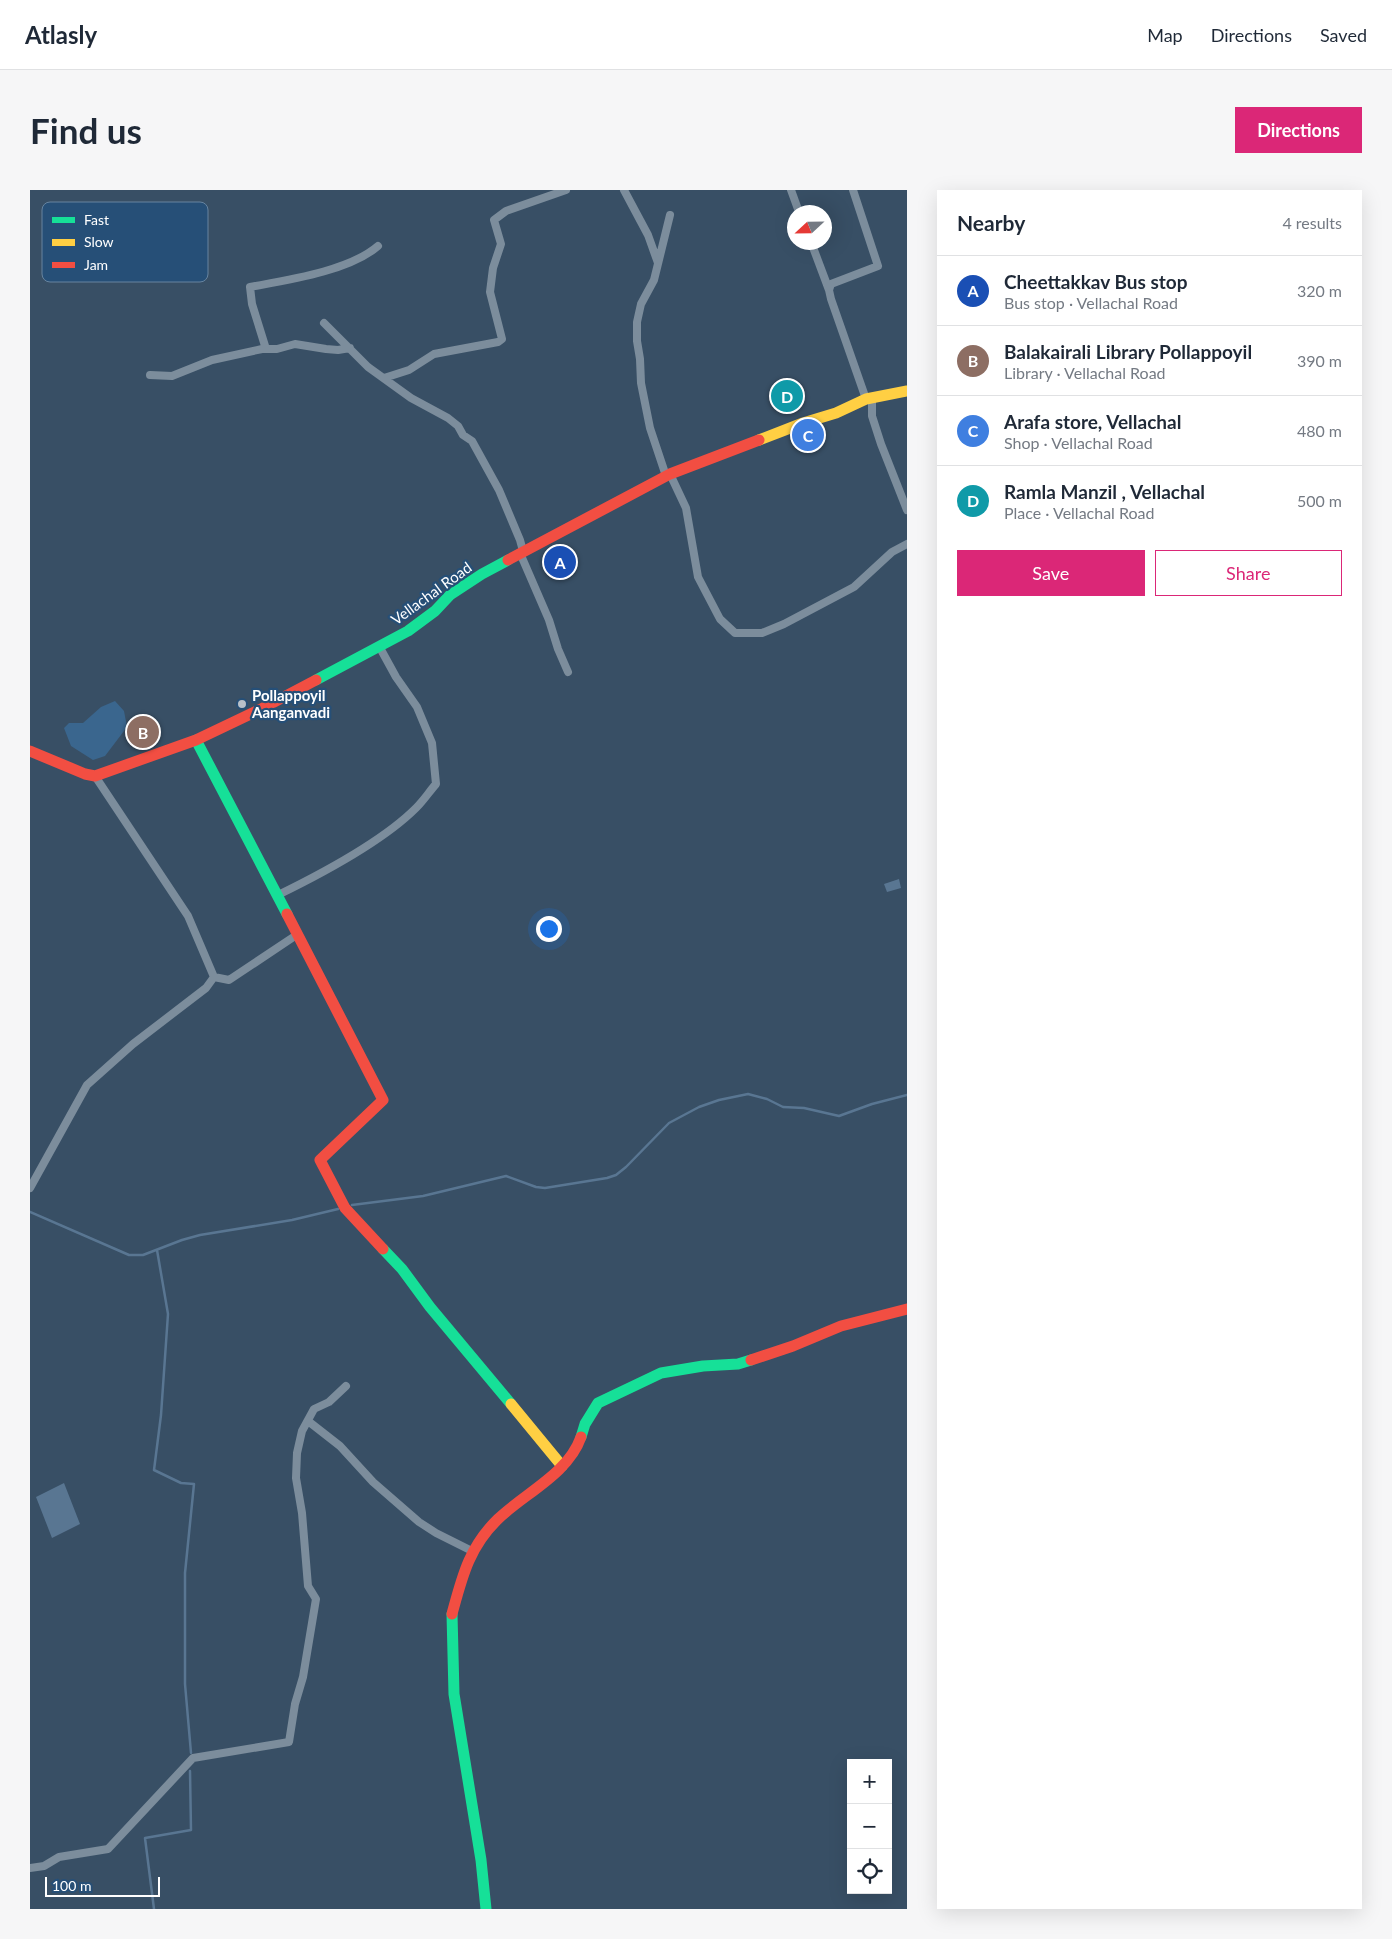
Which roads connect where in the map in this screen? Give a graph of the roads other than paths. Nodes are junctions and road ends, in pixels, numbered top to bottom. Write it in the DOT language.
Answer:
graph roads {
  1 [pos="566,190"];
  2 [pos="624,190"];
  3 [pos="791,190"];
  4 [pos="854,190"];
  5 [pos="796,205"];
  6 [pos="670,215"];
  7 [pos="378,246"];
  8 [pos="814,250"];
  9 [pos="658,263"];
  10 [pos="829,290"];
  11 [pos="324,323"];
  12 [pos="350,348"];
  13 [pos="266,349"];
  14 [pos="150,375"];
  15 [pos="384,378"];
  16 [pos="907,391"];
  17 [pos="869,398"];
  18 [pos="668,475"];
  19 [pos="907,510"];
  20 [pos="907,544"];
  21 [pos="521,552"];
  22 [pos="379,646"];
  23 [pos="568,672"];
  24 [pos="196,740"];
  25 [pos="30,751"];
  26 [pos="95,776"];
  27 [pos="278,895"];
  28 [pos="298,934"];
  29 [pos="214,977"];
  30 [pos="30,1188"];
  31 [pos="907,1309"];
  32 [pos="346,1386"];
  33 [pos="308,1421"];
  34 [pos="562,1466"];
  35 [pos="472,1551"];
  36 [pos="30,1868"];
  37 [pos="486,1909"];
  1 -- 15 [label="street"];
  2 -- 9 [label="street"];
  3 -- 5 [label="street"];
  4 -- 10 [label="street"];
  6 -- 9 [label="street"];
  7 -- 13 [label="street"];
  8 -- 10 [label="street"];
  9 -- 18 [label="street"];
  10 -- 17 [label="street"];
  11 -- 12 [label="street"];
  12 -- 13 [label="street"];
  12 -- 15 [label="street"];
  13 -- 14 [label="street"];
  15 -- 21 [label="street"];
  16 -- 17 [label="street, Vellachal Road"];
  17 -- 18 [label="street, Vellachal Road"];
  17 -- 19 [label="street"];
  18 -- 20 [label="street"];
  18 -- 21 [label="street, Vellachal Road"];
  21 -- 22 [label="street, Vellachal Road"];
  21 -- 23 [label="street"];
  22 -- 24 [label="street, Vellachal Road"];
  22 -- 27 [label="street"];
  24 -- 26 [label="street, Vellachal Road"];
  24 -- 27 [label="street"];
  25 -- 26 [label="street"];
  26 -- 29 [label="street"];
  27 -- 28 [label="street"];
  28 -- 29 [label="street"];
  28 -- 34 [label="street"];
  29 -- 30 [label="street"];
  31 -- 34 [label="street"];
  32 -- 33 [label="street"];
  33 -- 35 [label="street"];
  33 -- 36 [label="street"];
  34 -- 35 [label="street"];
  35 -- 37 [label="street"];
}
